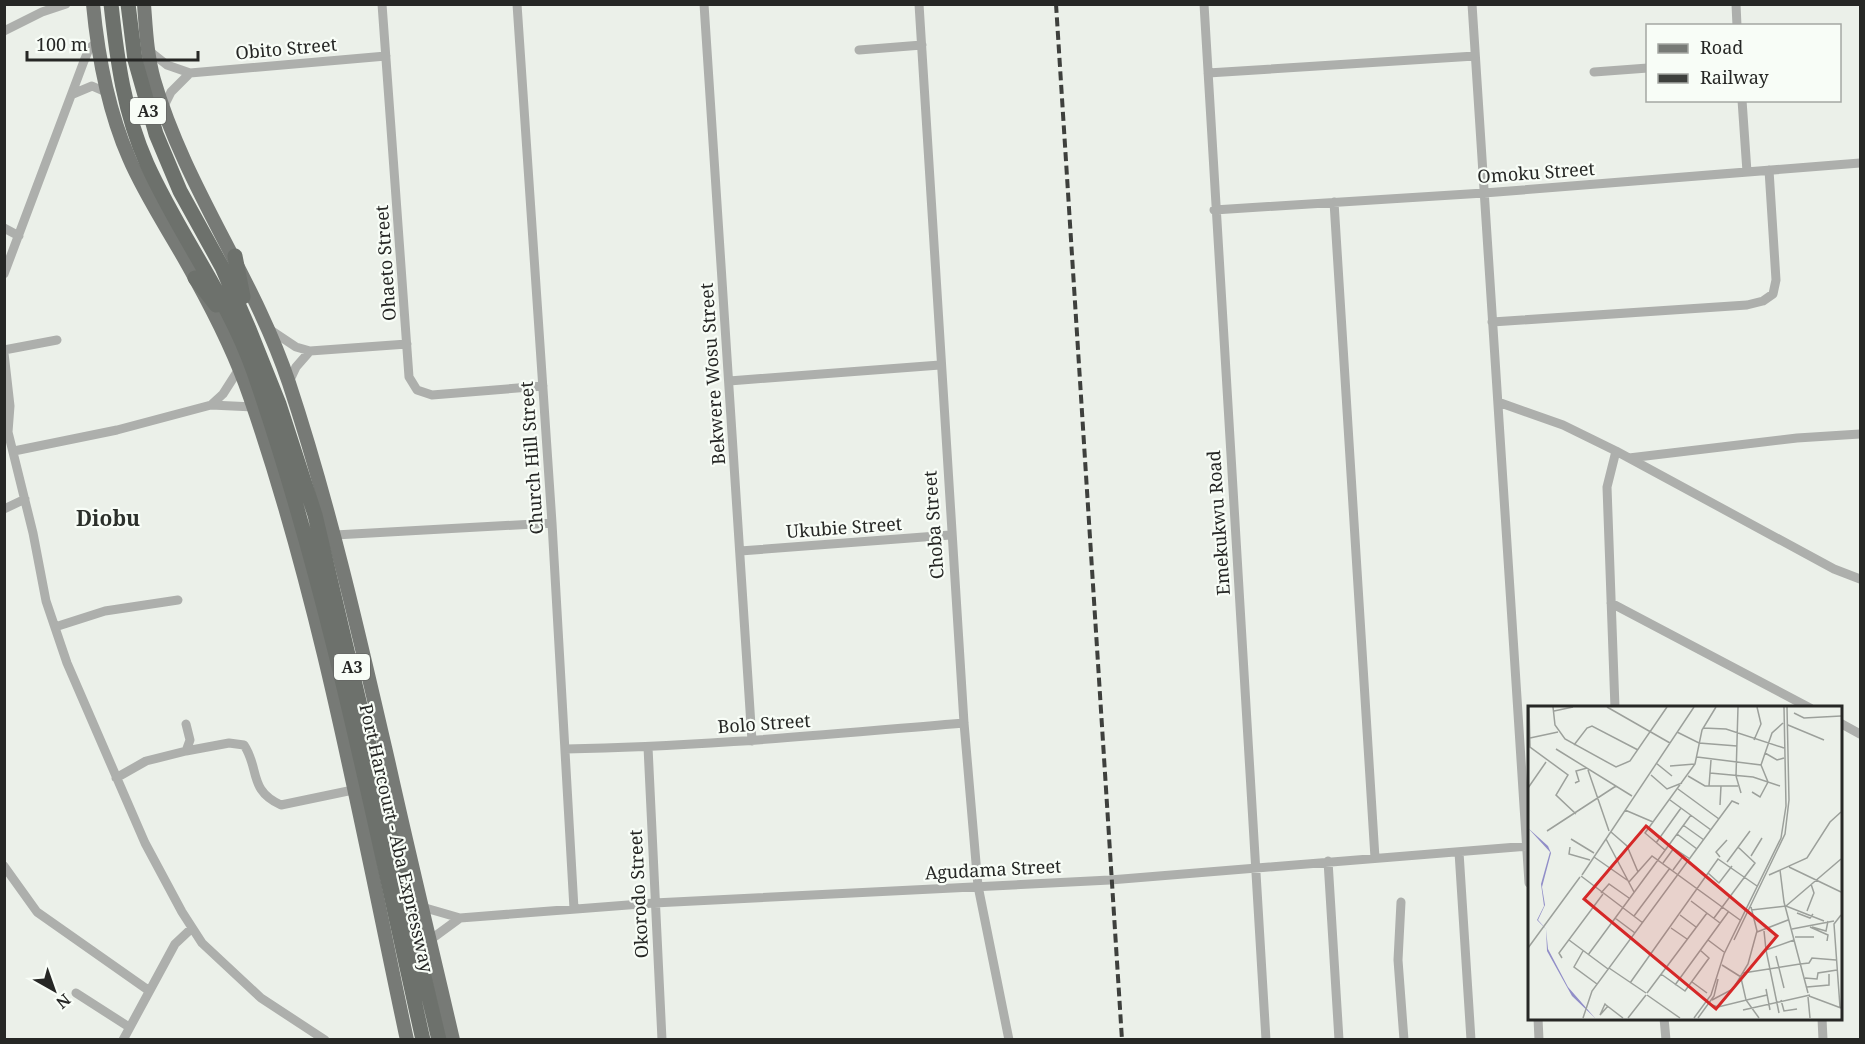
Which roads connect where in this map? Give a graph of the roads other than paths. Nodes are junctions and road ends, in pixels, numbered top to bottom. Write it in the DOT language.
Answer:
graph roads {
  1 [pos="66,4"];
  2 [pos="93,4"];
  3 [pos="111,4"];
  4 [pos="128,4"];
  5 [pos="144,4"];
  6 [pos="382,4"];
  7 [pos="517,4"];
  8 [pos="704,4"];
  9 [pos="919,4"];
  10 [pos="1204,4"];
  11 [pos="1472,4"];
  12 [pos="1736,4"];
  13 [pos="1737,24"];
  14 [pos="4,31"];
  15 [pos="97,42"];
  16 [pos="922,45"];
  17 [pos="148,50"];
  18 [pos="859,50"];
  19 [pos="386,56"];
  20 [pos="1475,56"];
  21 [pos="1646,68"];
  22 [pos="1594,72"];
  23 [pos="190,73"];
  24 [pos="1208,73"];
  25 [pos="108,93"];
  26 [pos="73,94"];
  27 [pos="1742,102"];
  28 [pos="163,108"];
  29 [pos="1860,163"];
  30 [pos="1769,170"];
  31 [pos="1747,172"];
  32 [pos="1484,193"];
  33 [pos="1335,202"];
  34 [pos="1214,210"];
  35 [pos="4,228"];
  36 [pos="19,236"];
  37 [pos="235,256"];
  38 [pos="4,274"];
  39 [pos="195,278"];
  40 [pos="1492,322"];
  41 [pos="268,328"];
  42 [pos="249,329"];
  43 [pos="57,340"];
  44 [pos="407,344"];
  45 [pos="4,351"];
  46 [pos="310,351"];
  47 [pos="940,365"];
  48 [pos="246,369"];
  49 [pos="729,381"];
  50 [pos="289,382"];
  51 [pos="543,386"];
  52 [pos="1498,402"];
  53 [pos="211,405"];
  54 [pos="254,407"];
  55 [pos="6,433"];
  56 [pos="1860,434"];
  57 [pos="14,451"];
  58 [pos="1616,451"];
  59 [pos="1629,458"];
  60 [pos="25,499"];
  61 [pos="4,509"];
  62 [pos="552,523"];
  63 [pos="335,535"];
  64 [pos="950,535"];
  65 [pos="740,551"];
  66 [pos="1860,579"];
  67 [pos="178,600"];
  68 [pos="1611,603"];
  69 [pos="55,627"];
  70 [pos="1615,706"];
  71 [pos="1806,706"];
  72 [pos="964,723"];
  73 [pos="186,724"];
  74 [pos="1841,724"];
  75 [pos="1860,735"];
  76 [pos="752,741"];
  77 [pos="648,747"];
  78 [pos="566,749"];
  79 [pos="186,751"];
  80 [pos="116,778"];
  81 [pos="353,790"];
  82 [pos="1528,846"];
  83 [pos="1459,852"];
  84 [pos="1375,858"];
  85 [pos="1328,861"];
  86 [pos="4,866"];
  87 [pos="1256,867"];
  88 [pos="978,886"];
  89 [pos="1401,902"];
  90 [pos="654,903"];
  91 [pos="423,907"];
  92 [pos="574,909"];
  93 [pos="460,918"];
  94 [pos="192,928"];
  95 [pos="430,940"];
  96 [pos="148,990"];
  97 [pos="76,993"];
  98 [pos="425,1014"];
  99 [pos="1538,1020"];
  100 [pos="1664,1020"];
  101 [pos="1822,1020"];
  102 [pos="129,1027"];
  103 [pos="123,1040"];
  104 [pos="325,1040"];
  105 [pos="407,1040"];
  106 [pos="423,1040"];
  107 [pos="439,1040"];
  108 [pos="453,1040"];
  109 [pos="662,1040"];
  110 [pos="1009,1040"];
  111 [pos="1266,1040"];
  112 [pos="1339,1040"];
  113 [pos="1404,1040"];
  114 [pos="1471,1040"];
  115 [pos="1539,1040"];
  116 [pos="1666,1040"];
  117 [pos="1823,1040"];
  1 -- 14 [label="street"];
  2 -- 15 [label="main road"];
  3 -- 48 [label="highway, Port Harcourt - Aba Expressway / A3"];
  4 -- 42 [label="highway, Port Harcourt - Aba Expressway / A3"];
  5 -- 17 [label="main road"];
  6 -- 19 [label="street, Ohaeto Street"];
  7 -- 51 [label="street, Church Hill Street"];
  8 -- 49 [label="street, Bekwere Wosu Street"];
  9 -- 16 [label="street, Choba Street"];
  10 -- 24 [label="street, Emekukwu Road"];
  11 -- 20 [label="street"];
  12 -- 13 [label="street"];
  15 -- 25 [label="main road"];
  15 -- 26 [label="street"];
  16 -- 18 [label="street"];
  16 -- 47 [label="street, Choba Street"];
  17 -- 23 [label="street"];
  17 -- 28 [label="main road"];
  19 -- 23 [label="street, Obito Street"];
  19 -- 44 [label="street, Ohaeto Street"];
  20 -- 24 [label="street"];
  20 -- 32 [label="street"];
  21 -- 22 [label="street"];
  23 -- 28 [label="street"];
  24 -- 34 [label="street, Emekukwu Road"];
  25 -- 26 [label="street"];
  25 -- 39 [label="main road"];
  26 -- 36 [label="street"];
  27 -- 31 [label="street"];
  28 -- 37 [label="main road"];
  29 -- 30 [label="street, Omoku Street"];
  30 -- 31 [label="street, Omoku Street"];
  30 -- 40 [label="street"];
  31 -- 32 [label="street, Omoku Street"];
  32 -- 33 [label="street, Omoku Street"];
  32 -- 40 [label="street"];
  33 -- 34 [label="street, Omoku Street"];
  33 -- 84 [label="street"];
  34 -- 87 [label="street, Emekukwu Road"];
  35 -- 36 [label="street"];
  36 -- 38 [label="street"];
  37 -- 41 [label="main road"];
  37 -- 42 [label="highway"];
  39 -- 48 [label="highway"];
  40 -- 52 [label="street"];
  41 -- 46 [label="street"];
  41 -- 50 [label="main road"];
  42 -- 98 [label="highway, Port Harcourt - Aba Expressway / A3"];
  43 -- 45 [label="street"];
  44 -- 46 [label="street"];
  44 -- 51 [label="street, Ohaeto Street"];
  45 -- 55 [label="street"];
  46 -- 50 [label="street"];
  47 -- 49 [label="street"];
  47 -- 64 [label="street, Choba Street"];
  48 -- 53 [label="street"];
  48 -- 54 [label="main road"];
  48 -- 98 [label="highway, Port Harcourt - Aba Expressway / A3"];
  49 -- 65 [label="street, Bekwere Wosu Street"];
  50 -- 63 [label="main road"];
  51 -- 62 [label="street, Church Hill Street"];
  52 -- 58 [label="street"];
  52 -- 82 [label="street"];
  53 -- 54 [label="street"];
  53 -- 57 [label="street"];
  54 -- 81 [label="main road"];
  55 -- 57 [label="street"];
  56 -- 59 [label="street"];
  57 -- 60 [label="street"];
  58 -- 59 [label="street"];
  58 -- 68 [label="street"];
  59 -- 66 [label="street"];
  60 -- 61 [label="street"];
  60 -- 69 [label="street"];
  62 -- 63 [label="street"];
  62 -- 78 [label="street, Church Hill Street"];
  63 -- 91 [label="main road"];
  64 -- 65 [label="street, Ukubie Street"];
  64 -- 72 [label="street, Choba Street"];
  65 -- 76 [label="street, Bekwere Wosu Street"];
  67 -- 69 [label="street"];
  68 -- 70 [label="street"];
  68 -- 71 [label="street"];
  69 -- 80 [label="street"];
  72 -- 76 [label="street, Bolo Street"];
  72 -- 88 [label="street, Choba Street"];
  73 -- 79 [label="street"];
  74 -- 75 [label="street"];
  76 -- 77 [label="street, Bolo Street"];
  77 -- 78 [label="street, Bolo Street"];
  77 -- 90 [label="street, Okorodo Street"];
  78 -- 92 [label="street, Church Hill Street"];
  79 -- 80 [label="street"];
  79 -- 81 [label="street"];
  80 -- 94 [label="street"];
  81 -- 105 [label="main road"];
  82 -- 83 [label="street, Agudama Street"];
  83 -- 84 [label="street, Agudama Street"];
  83 -- 114 [label="street"];
  84 -- 85 [label="street, Agudama Street"];
  85 -- 87 [label="street, Agudama Street"];
  85 -- 112 [label="street"];
  86 -- 96 [label="street"];
  87 -- 88 [label="street, Agudama Street"];
  87 -- 111 [label="street, Emekukwu Road"];
  88 -- 90 [label="street, Agudama Street"];
  88 -- 110 [label="street, Choba Street"];
  89 -- 113 [label="street"];
  90 -- 92 [label="street, Agudama Street"];
  90 -- 109 [label="street, Okorodo Street"];
  91 -- 93 [label="street"];
  91 -- 95 [label="main road"];
  92 -- 93 [label="street, Agudama Street"];
  93 -- 95 [label="street"];
  94 -- 96 [label="street"];
  94 -- 104 [label="street"];
  95 -- 108 [label="main road"];
  96 -- 102 [label="street"];
  97 -- 102 [label="street"];
  98 -- 106 [label="highway, Port Harcourt - Aba Expressway / A3"];
  98 -- 107 [label="highway, Port Harcourt - Aba Expressway / A3"];
  99 -- 115 [label="street"];
  100 -- 116 [label="street"];
  101 -- 117 [label="street"];
  102 -- 103 [label="street"];
}
